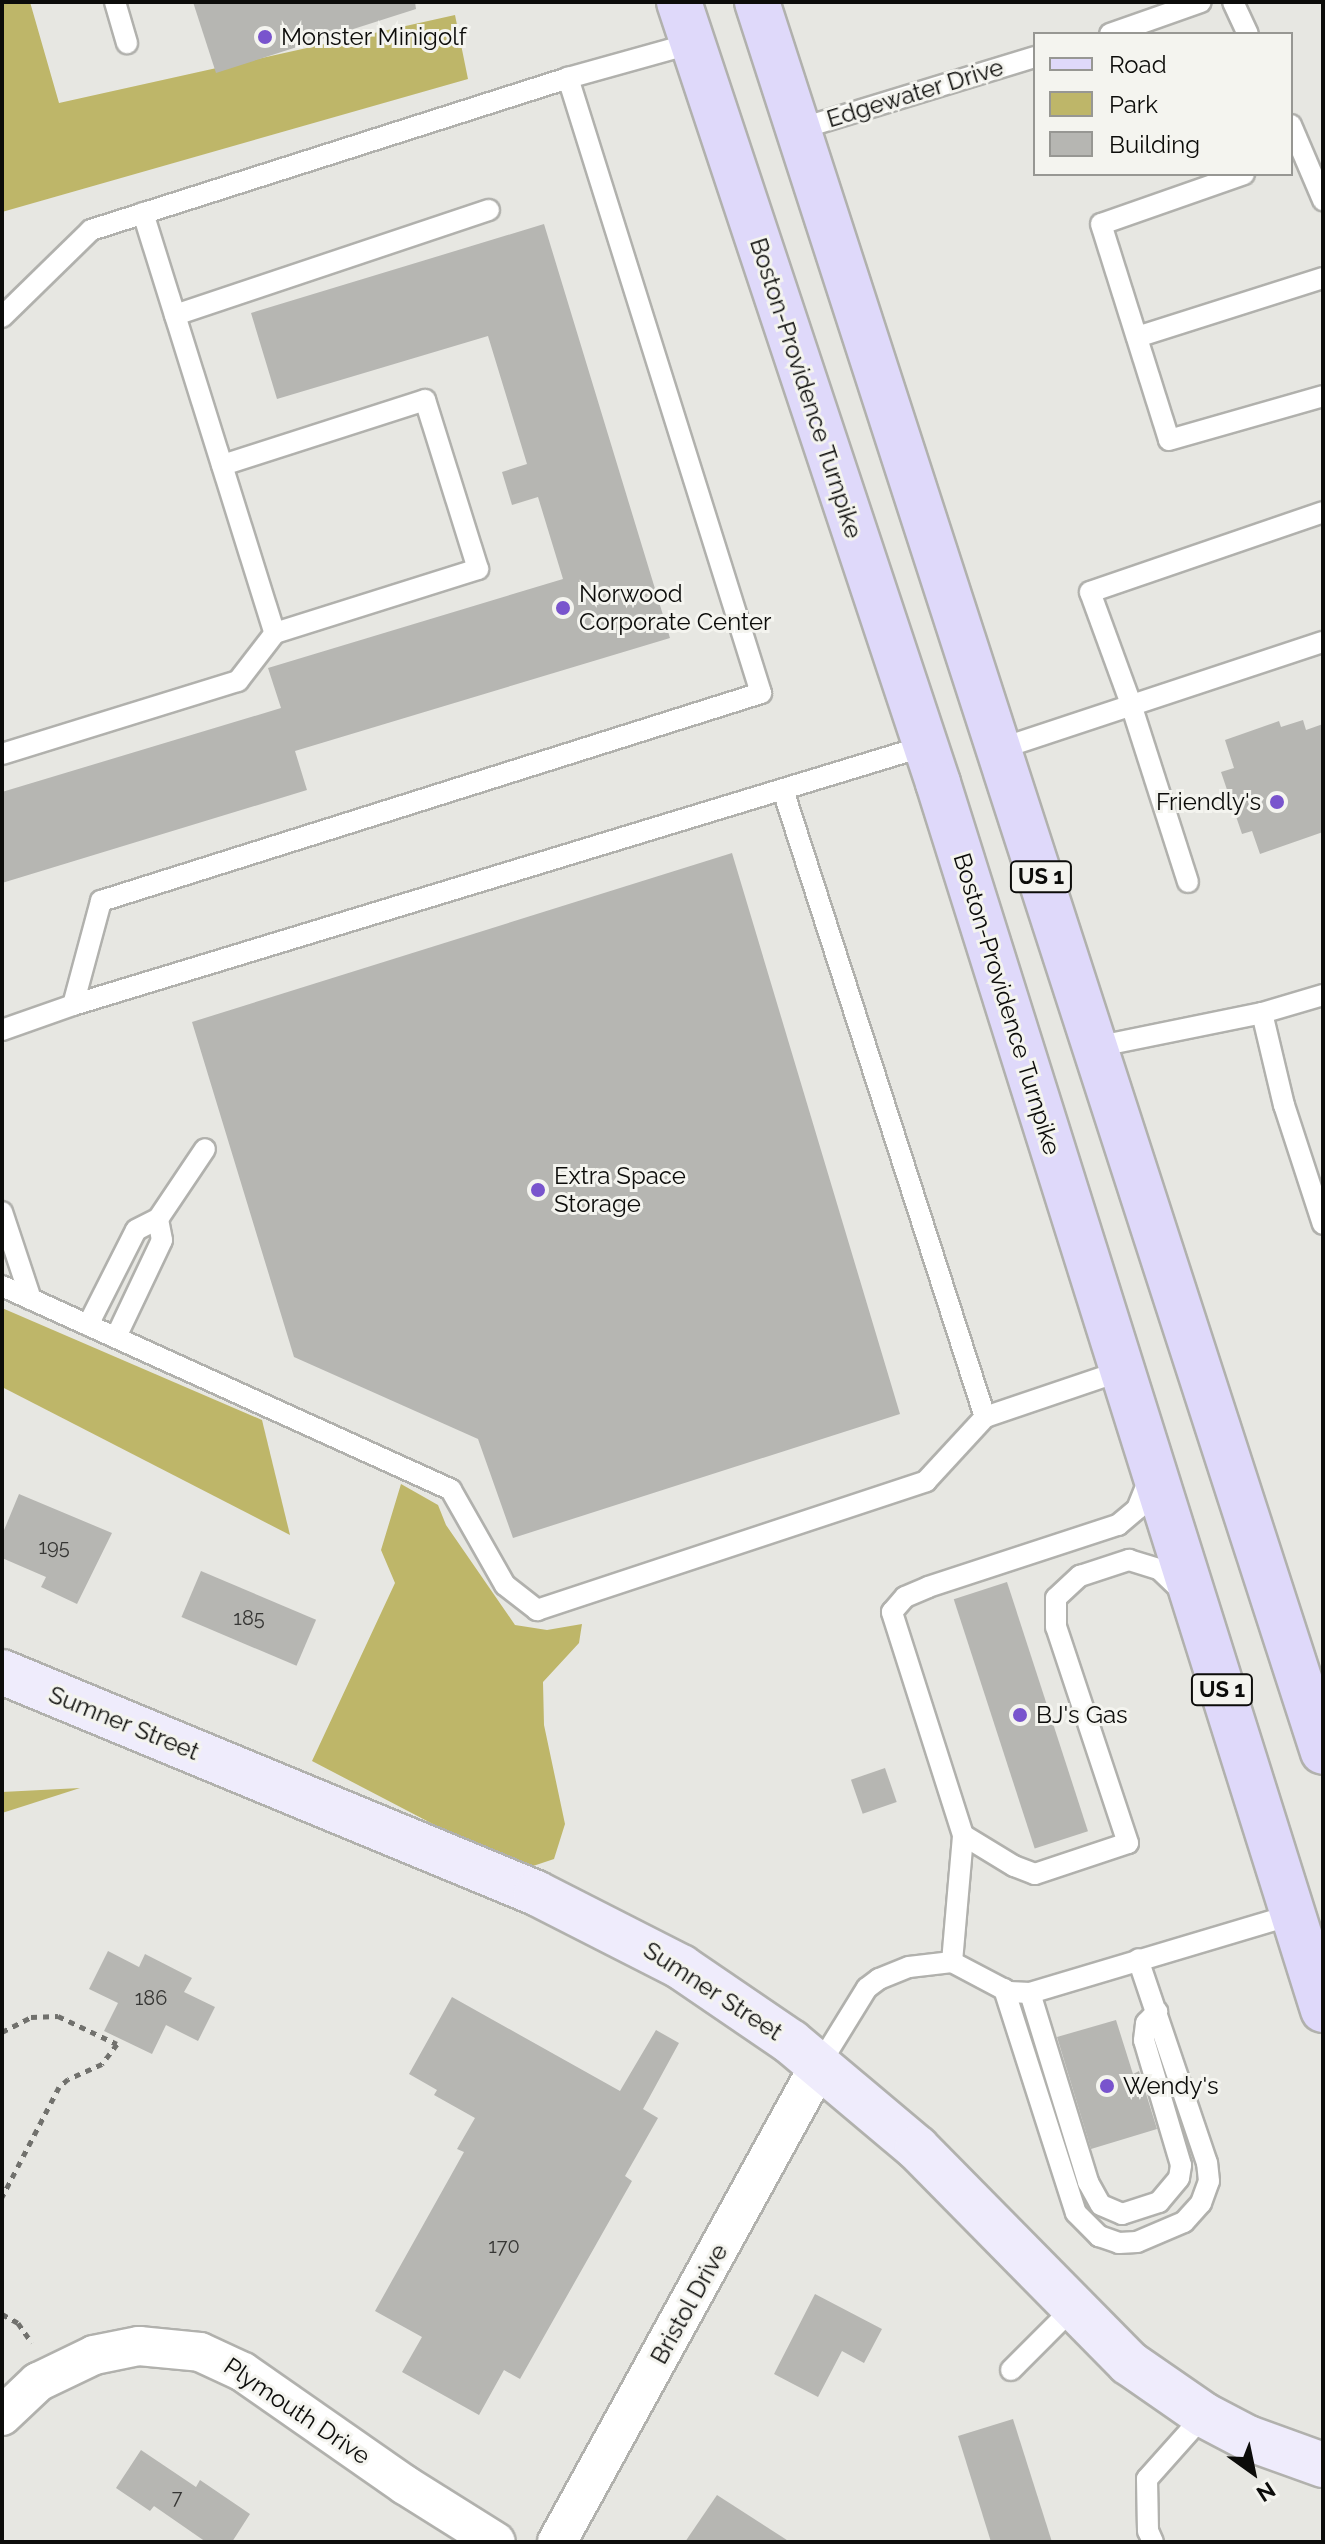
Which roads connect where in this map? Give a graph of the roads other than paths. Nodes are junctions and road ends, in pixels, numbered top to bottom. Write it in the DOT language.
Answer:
graph roads {
  1 [pos="115,2"];
  2 [pos="679,2"];
  3 [pos="757,2"];
  4 [pos="1201,2"];
  5 [pos="1233,2"];
  6 [pos="1116,32"];
  7 [pos="1247,32"];
  8 [pos="127,43"];
  9 [pos="693,43"];
  10 [pos="1033,58"];
  11 [pos="568,78"];
  12 [pos="796,130"];
  13 [pos="1293,135"];
  14 [pos="1297,156"];
  15 [pos="1238,176"];
  16 [pos="1323,200"];
  17 [pos="489,210"];
  18 [pos="143,213"];
  19 [pos="1323,278"];
  20 [pos="175,315"];
  21 [pos="2,317"];
  22 [pos="1137,337"];
  23 [pos="1323,396"];
  24 [pos="222,465"];
  25 [pos="1323,512"];
  26 [pos="275,633"];
  27 [pos="1323,642"];
  28 [pos="1131,704"];
  29 [pos="925,746"];
  30 [pos="999,749"];
  31 [pos="2,754"];
  32 [pos="783,790"];
  33 [pos="1188,882"];
  34 [pos="1323,995"];
  35 [pos="73,1005"];
  36 [pos="1262,1013"];
  37 [pos="2,1030"];
  38 [pos="1095,1047"];
  39 [pos="205,1149"];
  40 [pos="2,1212"];
  41 [pos="158,1219"];
  42 [pos="1323,1224"];
  43 [pos="2,1286"];
  44 [pos="31,1299"];
  45 [pos="88,1325"];
  46 [pos="116,1337"];
  47 [pos="1121,1371"];
  48 [pos="985,1417"];
  49 [pos="1151,1465"];
  50 [pos="1197,1606"];
  51 [pos="2,1672"];
  52 [pos="1323,1752"];
  53 [pos="963,1835"];
  54 [pos="1291,1915"];
  55 [pos="1138,1959"];
  56 [pos="952,1962"];
  57 [pos="1004,1989"];
  58 [pos="1030,1993"];
  59 [pos="1323,2010"];
  60 [pos="1157,2012"];
  61 [pos="820,2064"];
  62 [pos="1074,2307"];
  63 [pos="1011,2370"];
  64 [pos="1204,2415"];
  65 [pos="2,2416"];
  66 [pos="1323,2465"];
  67 [pos="496,2542"];
  68 [pos="557,2542"];
  69 [pos="1153,2542"];
  1 -- 8 [label="lane"];
  2 -- 9 [label="main road, Boston-Providence Turnpike / US 1"];
  3 -- 12 [label="main road, US 1"];
  4 -- 6 [label="lane"];
  5 -- 7 [label="lane"];
  9 -- 11 [label="lane"];
  9 -- 29 [label="main road, Boston-Providence Turnpike / US 1"];
  10 -- 12 [label="lane, Edgewater Drive"];
  11 -- 18 [label="lane"];
  11 -- 35 [label="lane"];
  12 -- 30 [label="main road, US 1"];
  13 -- 14 [label="lane"];
  14 -- 16 [label="lane"];
  15 -- 22 [label="lane"];
  17 -- 20 [label="lane"];
  18 -- 20 [label="lane"];
  18 -- 21 [label="lane"];
  19 -- 22 [label="lane"];
  20 -- 24 [label="lane"];
  22 -- 23 [label="lane"];
  24 -- 26 [label="lane"];
  24 -- 26 [label="lane"];
  25 -- 28 [label="lane"];
  26 -- 31 [label="lane"];
  27 -- 28 [label="lane"];
  28 -- 30 [label="lane"];
  28 -- 33 [label="lane"];
  29 -- 32 [label="lane"];
  29 -- 47 [label="main road, Boston-Providence Turnpike / US 1"];
  30 -- 38 [label="main road, US 1"];
  32 -- 35 [label="lane"];
  32 -- 48 [label="lane"];
  34 -- 36 [label="lane"];
  35 -- 37 [label="lane"];
  36 -- 38 [label="lane"];
  36 -- 42 [label="lane"];
  38 -- 52 [label="main road, US 1"];
  39 -- 41 [label="lane"];
  40 -- 44 [label="lane"];
  41 -- 45 [label="lane"];
  41 -- 46 [label="lane"];
  43 -- 44 [label="lane"];
  44 -- 45 [label="lane"];
  45 -- 46 [label="lane"];
  46 -- 48 [label="lane"];
  47 -- 48 [label="lane"];
  47 -- 49 [label="main road, Boston-Providence Turnpike / US 1"];
  49 -- 50 [label="main road, Boston-Providence Turnpike / US 1"];
  49 -- 53 [label="lane"];
  50 -- 53 [label="lane"];
  50 -- 54 [label="main road, Boston-Providence Turnpike / US 1"];
  51 -- 61 [label="main road, Sumner Street"];
  53 -- 56 [label="lane"];
  54 -- 55 [label="lane"];
  54 -- 59 [label="main road, Boston-Providence Turnpike / US 1"];
  55 -- 58 [label="lane"];
  55 -- 60 [label="lane"];
  56 -- 57 [label="lane"];
  56 -- 61 [label="lane"];
  57 -- 58 [label="lane"];
  57 -- 60 [label="lane"];
  58 -- 60 [label="lane"];
  61 -- 62 [label="main road, Sumner Street"];
  61 -- 68 [label="street, Bristol Drive"];
  62 -- 63 [label="lane"];
  62 -- 64 [label="main road, Sumner Street"];
  64 -- 66 [label="main road, Sumner Street"];
  64 -- 69 [label="lane"];
  65 -- 67 [label="street, Plymouth Drive"];
}
